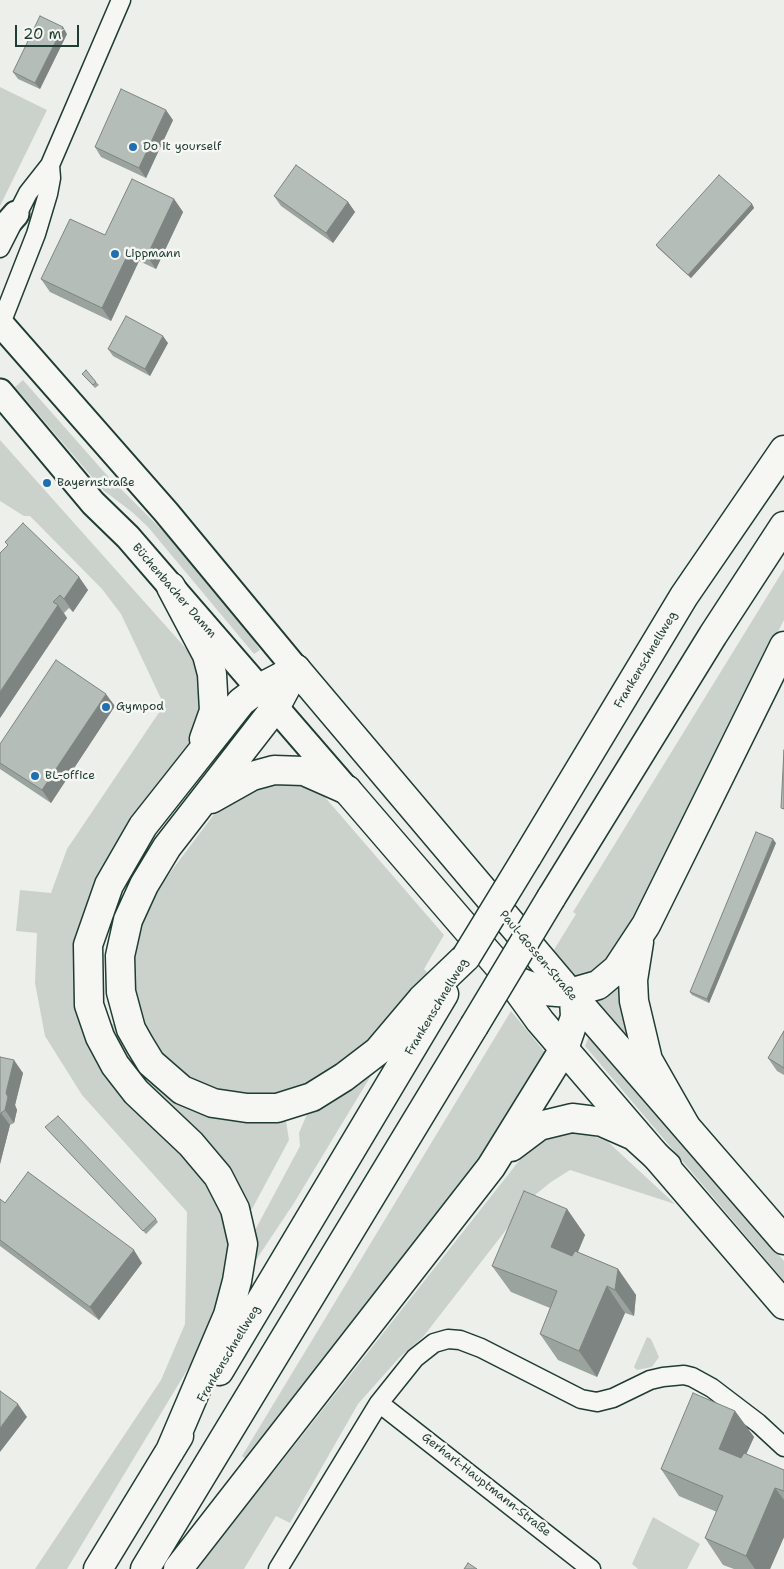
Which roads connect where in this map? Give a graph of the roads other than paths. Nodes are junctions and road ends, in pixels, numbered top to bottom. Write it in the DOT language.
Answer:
graph roads {
  1 [pos="121,0"];
  2 [pos="50,165"];
  3 [pos="8,223"];
  4 [pos="0,248"];
  5 [pos="0,325"];
  6 [pos="0,392"];
  7 [pos="784,450"];
  8 [pos="784,526"];
  9 [pos="171,587"];
  10 [pos="784,646"];
  11 [pos="296,669"];
  12 [pos="266,699"];
  13 [pos="200,751"];
  14 [pos="347,790"];
  15 [pos="197,808"];
  16 [pos="646,925"];
  17 [pos="466,957"];
  18 [pos="510,978"];
  19 [pos="572,995"];
  20 [pos="564,1049"];
  21 [pos="686,1125"];
  22 [pos="667,1166"];
  23 [pos="491,1167"];
  24 [pos="784,1240"];
  25 [pos="784,1305"];
  26 [pos="379,1403"];
  27 [pos="784,1447"];
  28 [pos="170,1451"];
  29 [pos="98,1569"];
  30 [pos="145,1569"];
  31 [pos="178,1569"];
  32 [pos="278,1569"];
  33 [pos="591,1569"];
  1 -- 2 [label="street"];
  2 -- 3 [label="street"];
  2 -- 5 [label="street"];
  3 -- 4 [label="street"];
  5 -- 11 [label="main road"];
  6 -- 9 [label="main road, Büchenbacher Damm"];
  7 -- 17 [label="main road, Frankenschnellweg, bridge"];
  8 -- 30 [label="main road, bridge"];
  9 -- 12 [label="main road, Büchenbacher Damm"];
  9 -- 13 [label="main road"];
  10 -- 16 [label="main road"];
  11 -- 12 [label="main road"];
  11 -- 19 [label="main road, Paul-Gossen-Straße"];
  12 -- 13 [label="main road"];
  12 -- 14 [label="main road, Büchenbacher Damm"];
  12 -- 15 [label="main road"];
  13 -- 28 [label="main road"];
  14 -- 15 [label="main road"];
  14 -- 18 [label="main road"];
  15 -- 17 [label="main road"];
  16 -- 19 [label="main road"];
  16 -- 21 [label="main road"];
  17 -- 28 [label="main road, Frankenschnellweg"];
  18 -- 19 [label="main road"];
  18 -- 20 [label="main road"];
  19 -- 20 [label="main road"];
  19 -- 21 [label="main road, Paul-Gossen-Straße"];
  20 -- 22 [label="main road"];
  20 -- 23 [label="main road"];
  21 -- 24 [label="main road, Paul-Gossen-Straße"];
  22 -- 23 [label="main road"];
  22 -- 25 [label="main road"];
  23 -- 31 [label="main road"];
  26 -- 27 [label="street"];
  26 -- 32 [label="street"];
  26 -- 33 [label="street, Gerhart-Hauptmann-Straße"];
  28 -- 29 [label="main road, Frankenschnellweg"];
}
